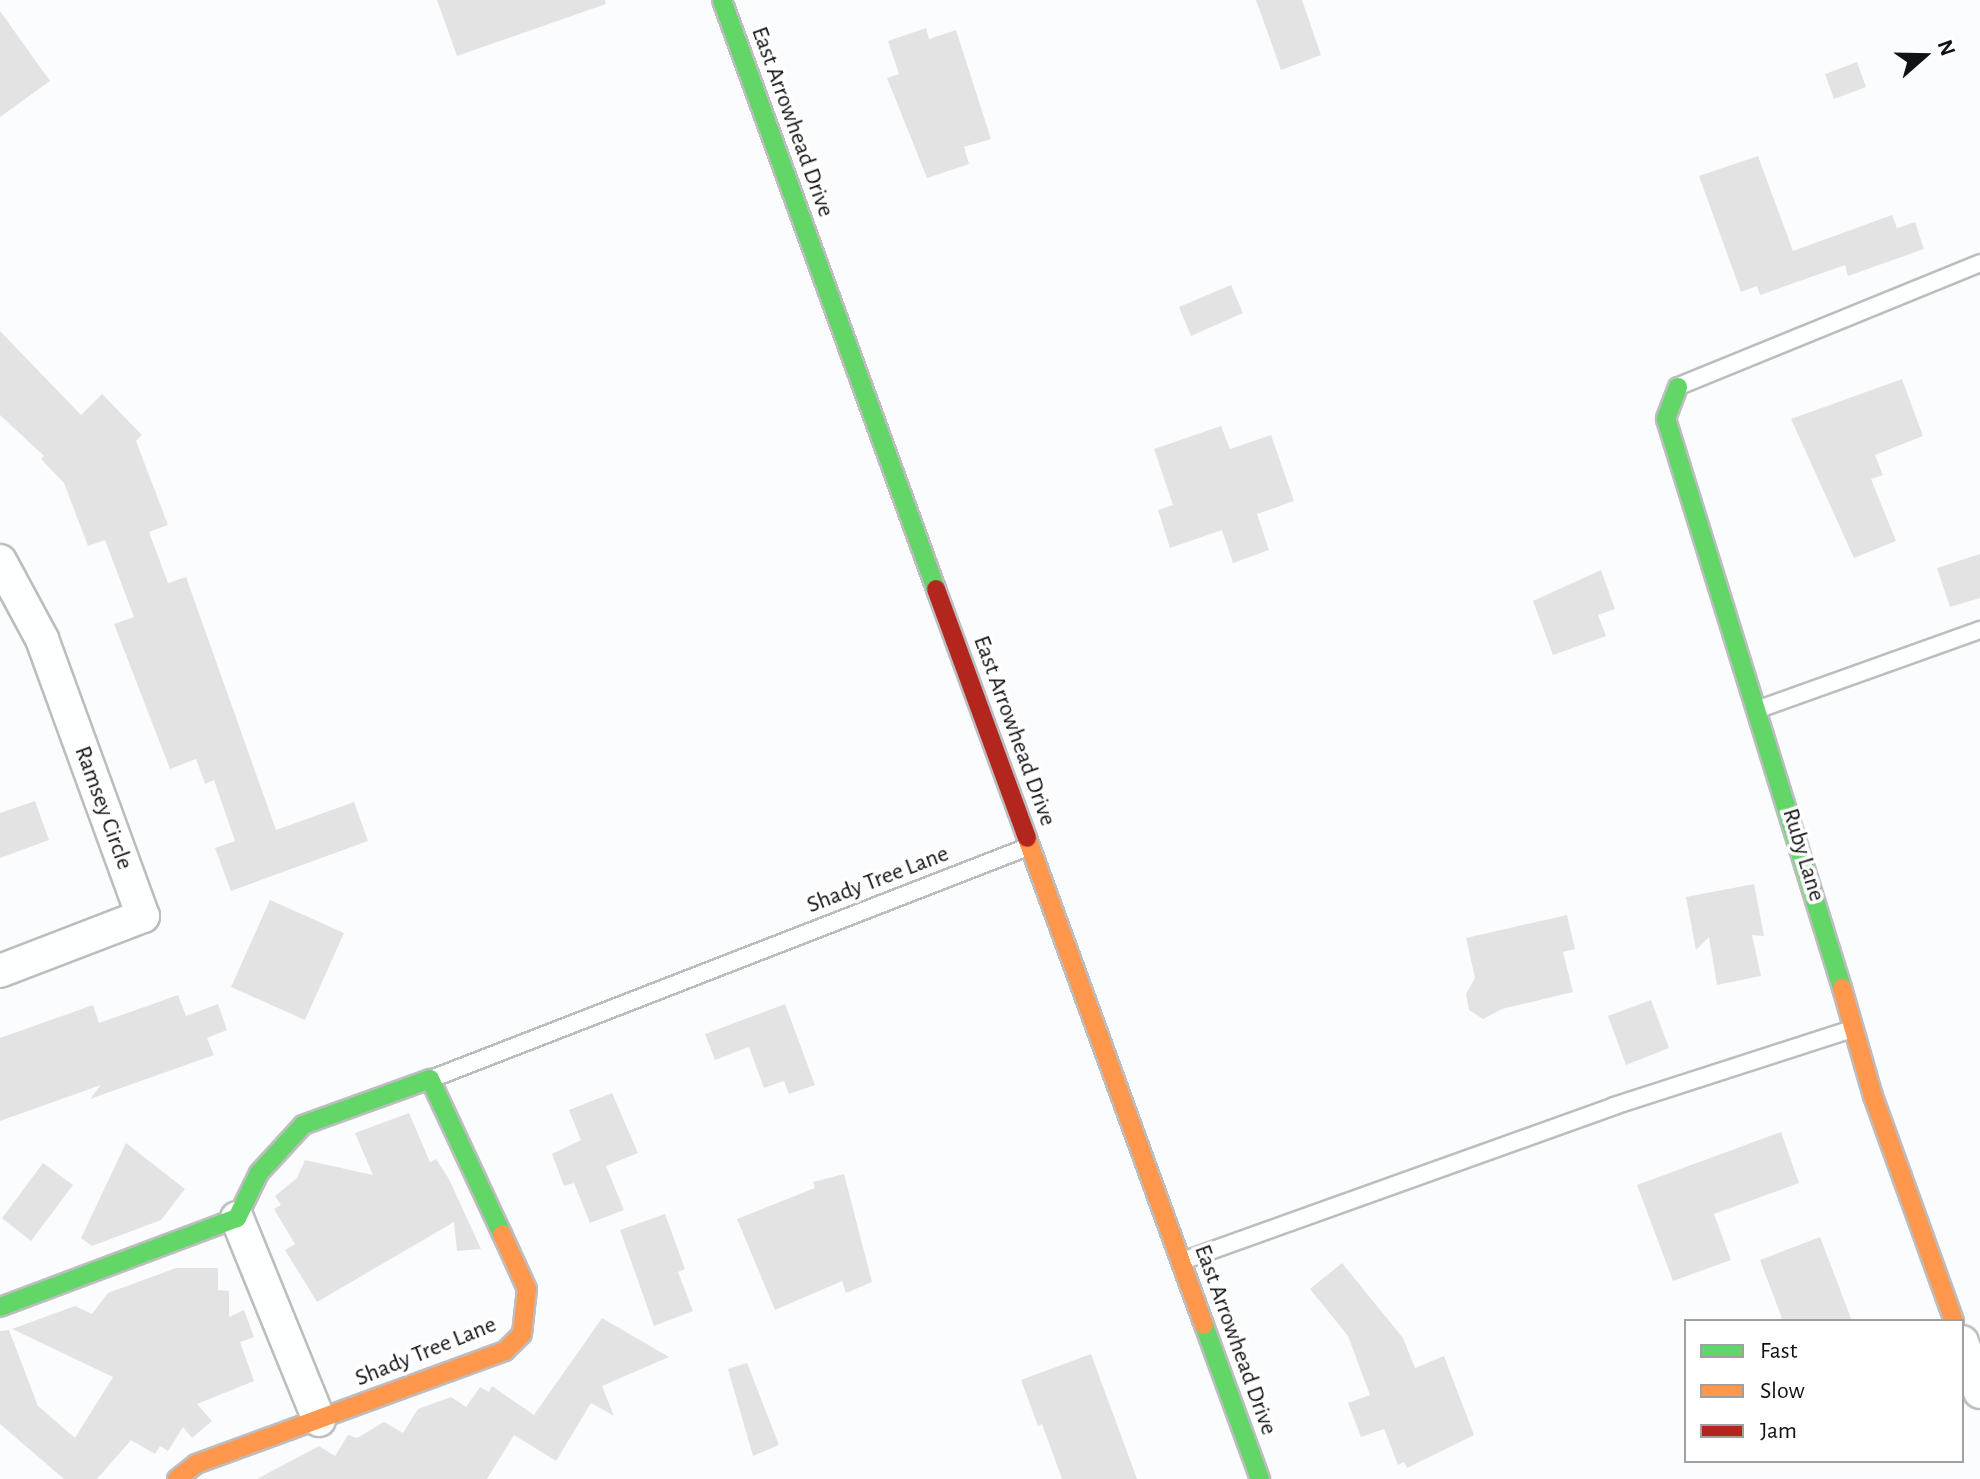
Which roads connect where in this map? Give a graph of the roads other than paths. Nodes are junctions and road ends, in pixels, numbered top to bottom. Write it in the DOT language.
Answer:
graph roads {
  1 [pos="722,0"];
  2 [pos="1980,263"];
  3 [pos="1678,387"];
  4 [pos="0,561"];
  5 [pos="1980,630"];
  6 [pos="1757,710"];
  7 [pos="1030,846"];
  8 [pos="0,971"];
  9 [pos="1853,1028"];
  10 [pos="430,1079"];
  11 [pos="237,1218"];
  12 [pos="1181,1262"];
  13 [pos="0,1307"];
  14 [pos="1953,1319"];
  15 [pos="1970,1349"];
  16 [pos="1980,1392"];
  17 [pos="319,1420"];
  18 [pos="177,1479"];
  19 [pos="1260,1479"];
  1 -- 7 [label="street, East Arrowhead Drive"];
  2 -- 3 [label="lane"];
  3 -- 6 [label="street, Ruby Lane"];
  4 -- 8 [label="street, Ramsey Circle"];
  5 -- 6 [label="lane"];
  6 -- 9 [label="street, Ruby Lane"];
  7 -- 10 [label="lane, Shady Tree Lane"];
  7 -- 12 [label="street, East Arrowhead Drive"];
  9 -- 12 [label="lane"];
  9 -- 14 [label="street, Ruby Lane"];
  10 -- 11 [label="street, Shady Tree Lane"];
  10 -- 17 [label="street, Shady Tree Lane"];
  11 -- 13 [label="street"];
  11 -- 17 [label="street"];
  12 -- 19 [label="street, East Arrowhead Drive"];
  15 -- 16 [label="street"];
  17 -- 18 [label="street, Shady Tree Lane"];
}
